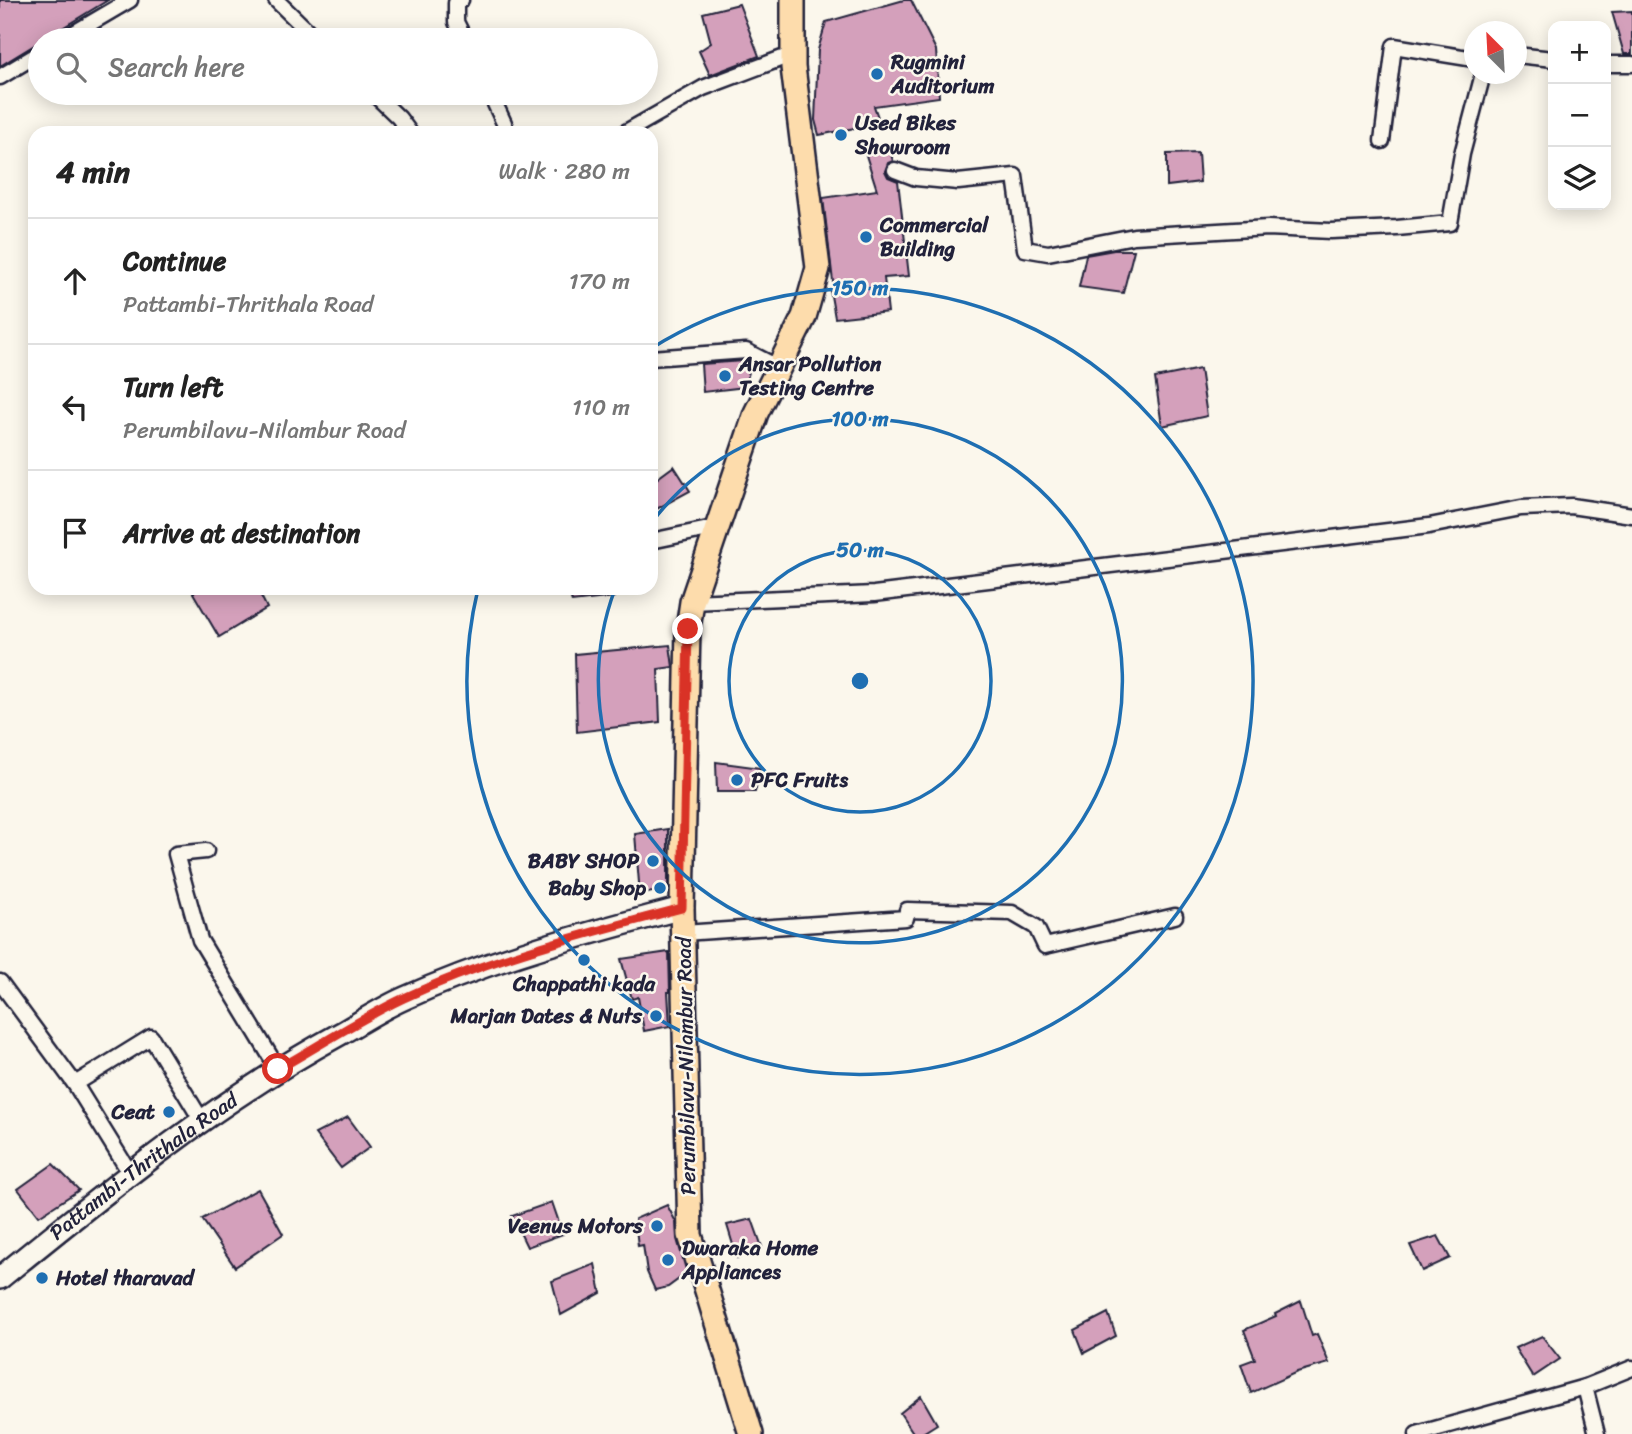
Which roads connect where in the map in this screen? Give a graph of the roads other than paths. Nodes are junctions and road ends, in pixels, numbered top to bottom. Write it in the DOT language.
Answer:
graph roads {
  1 [pos="130,0"];
  2 [pos="276,0"];
  3 [pos="461,0"];
  4 [pos="793,0"];
  5 [pos="82,28"];
  6 [pos="305,28"];
  7 [pos="459,28"];
  8 [pos="793,54"];
  9 [pos="1527,56"];
  10 [pos="1464,57"];
  11 [pos="1548,58"];
  12 [pos="28,60"];
  13 [pos="1611,64"];
  14 [pos="1632,64"];
  15 [pos="0,77"];
  16 [pos="1480,84"];
  17 [pos="385,105"];
  18 [pos="496,105"];
  19 [pos="405,126"];
  20 [pos="505,126"];
  21 [pos="636,126"];
  22 [pos="1382,141"];
  23 [pos="895,170"];
  24 [pos="658,357"];
  25 [pos="779,368"];
  26 [pos="1632,515"];
  27 [pos="718,527"];
  28 [pos="658,540"];
  29 [pos="692,602"];
  30 [pos="206,851"];
  31 [pos="682,908"];
  32 [pos="1175,916"];
  33 [pos="683,933"];
  34 [pos="0,982"];
  35 [pos="278,1069"];
  36 [pos="75,1084"];
  37 [pos="202,1121"];
  38 [pos="130,1173"];
  39 [pos="0,1278"];
  40 [pos="1632,1368"];
  41 [pos="1585,1387"];
  42 [pos="751,1434"];
  43 [pos="1417,1434"];
  44 [pos="1597,1434"];
  1 -- 5 [label="street"];
  2 -- 6 [label="street"];
  3 -- 7 [label="street"];
  4 -- 8 [label="main road, Perumbilavu-Nilambur Road"];
  8 -- 21 [label="street"];
  8 -- 25 [label="main road, Perumbilavu-Nilambur Road"];
  9 -- 11 [label="street"];
  10 -- 22 [label="street"];
  12 -- 15 [label="street"];
  13 -- 14 [label="street"];
  16 -- 23 [label="street"];
  17 -- 19 [label="street"];
  18 -- 20 [label="street"];
  24 -- 25 [label="street"];
  25 -- 27 [label="main road, Perumbilavu-Nilambur Road"];
  26 -- 29 [label="street"];
  27 -- 28 [label="street"];
  27 -- 29 [label="main road, Perumbilavu-Nilambur Road"];
  29 -- 31 [label="main road, Perumbilavu-Nilambur Road"];
  30 -- 35 [label="street"];
  31 -- 33 [label="main road, Perumbilavu-Nilambur Road"];
  31 -- 35 [label="main road, Pattambi-Thrithala Road"];
  32 -- 33 [label="street"];
  33 -- 42 [label="main road, Perumbilavu-Nilambur Road"];
  34 -- 36 [label="street"];
  35 -- 37 [label="main road, Pattambi-Thrithala Road"];
  36 -- 37 [label="street"];
  36 -- 38 [label="street"];
  37 -- 38 [label="main road, Pattambi-Thrithala Road"];
  38 -- 39 [label="main road, Pattambi-Thrithala Road"];
  40 -- 41 [label="street"];
  41 -- 43 [label="street"];
  41 -- 44 [label="street"];
}
